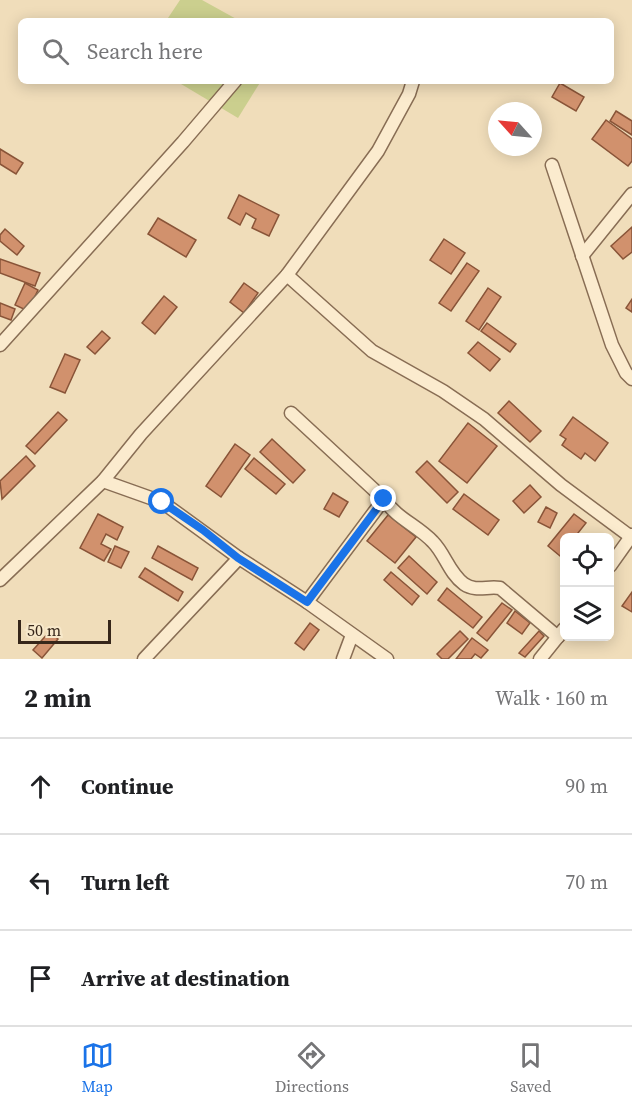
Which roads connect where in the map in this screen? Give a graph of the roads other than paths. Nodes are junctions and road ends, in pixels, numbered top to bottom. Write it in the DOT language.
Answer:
graph roads {
  1 [pos="232,84"];
  2 [pos="412,84"];
  3 [pos="552,165"];
  4 [pos="632,194"];
  5 [pos="582,256"];
  6 [pos="287,275"];
  7 [pos="0,345"];
  8 [pos="632,379"];
  9 [pos="291,413"];
  10 [pos="103,481"];
  11 [pos="384,499"];
  12 [pos="631,536"];
  13 [pos="238,558"];
  14 [pos="614,559"];
  15 [pos="0,580"];
  16 [pos="307,602"];
  17 [pos="560,632"];
  18 [pos="560,634"];
  19 [pos="351,635"];
  20 [pos="144,659"];
  21 [pos="342,659"];
  22 [pos="387,659"];
  23 [pos="540,659"];
  1 -- 7 [label="street"];
  2 -- 6 [label="street"];
  3 -- 5 [label="street"];
  4 -- 5 [label="street"];
  5 -- 8 [label="street"];
  6 -- 10 [label="street"];
  6 -- 12 [label="street"];
  9 -- 11 [label="street"];
  10 -- 13 [label="street"];
  10 -- 15 [label="street"];
  11 -- 16 [label="street"];
  11 -- 17 [label="street"];
  12 -- 14 [label="street"];
  13 -- 16 [label="street"];
  13 -- 20 [label="street"];
  16 -- 19 [label="street"];
  18 -- 23 [label="street"];
  19 -- 21 [label="street"];
  19 -- 22 [label="street"];
}
